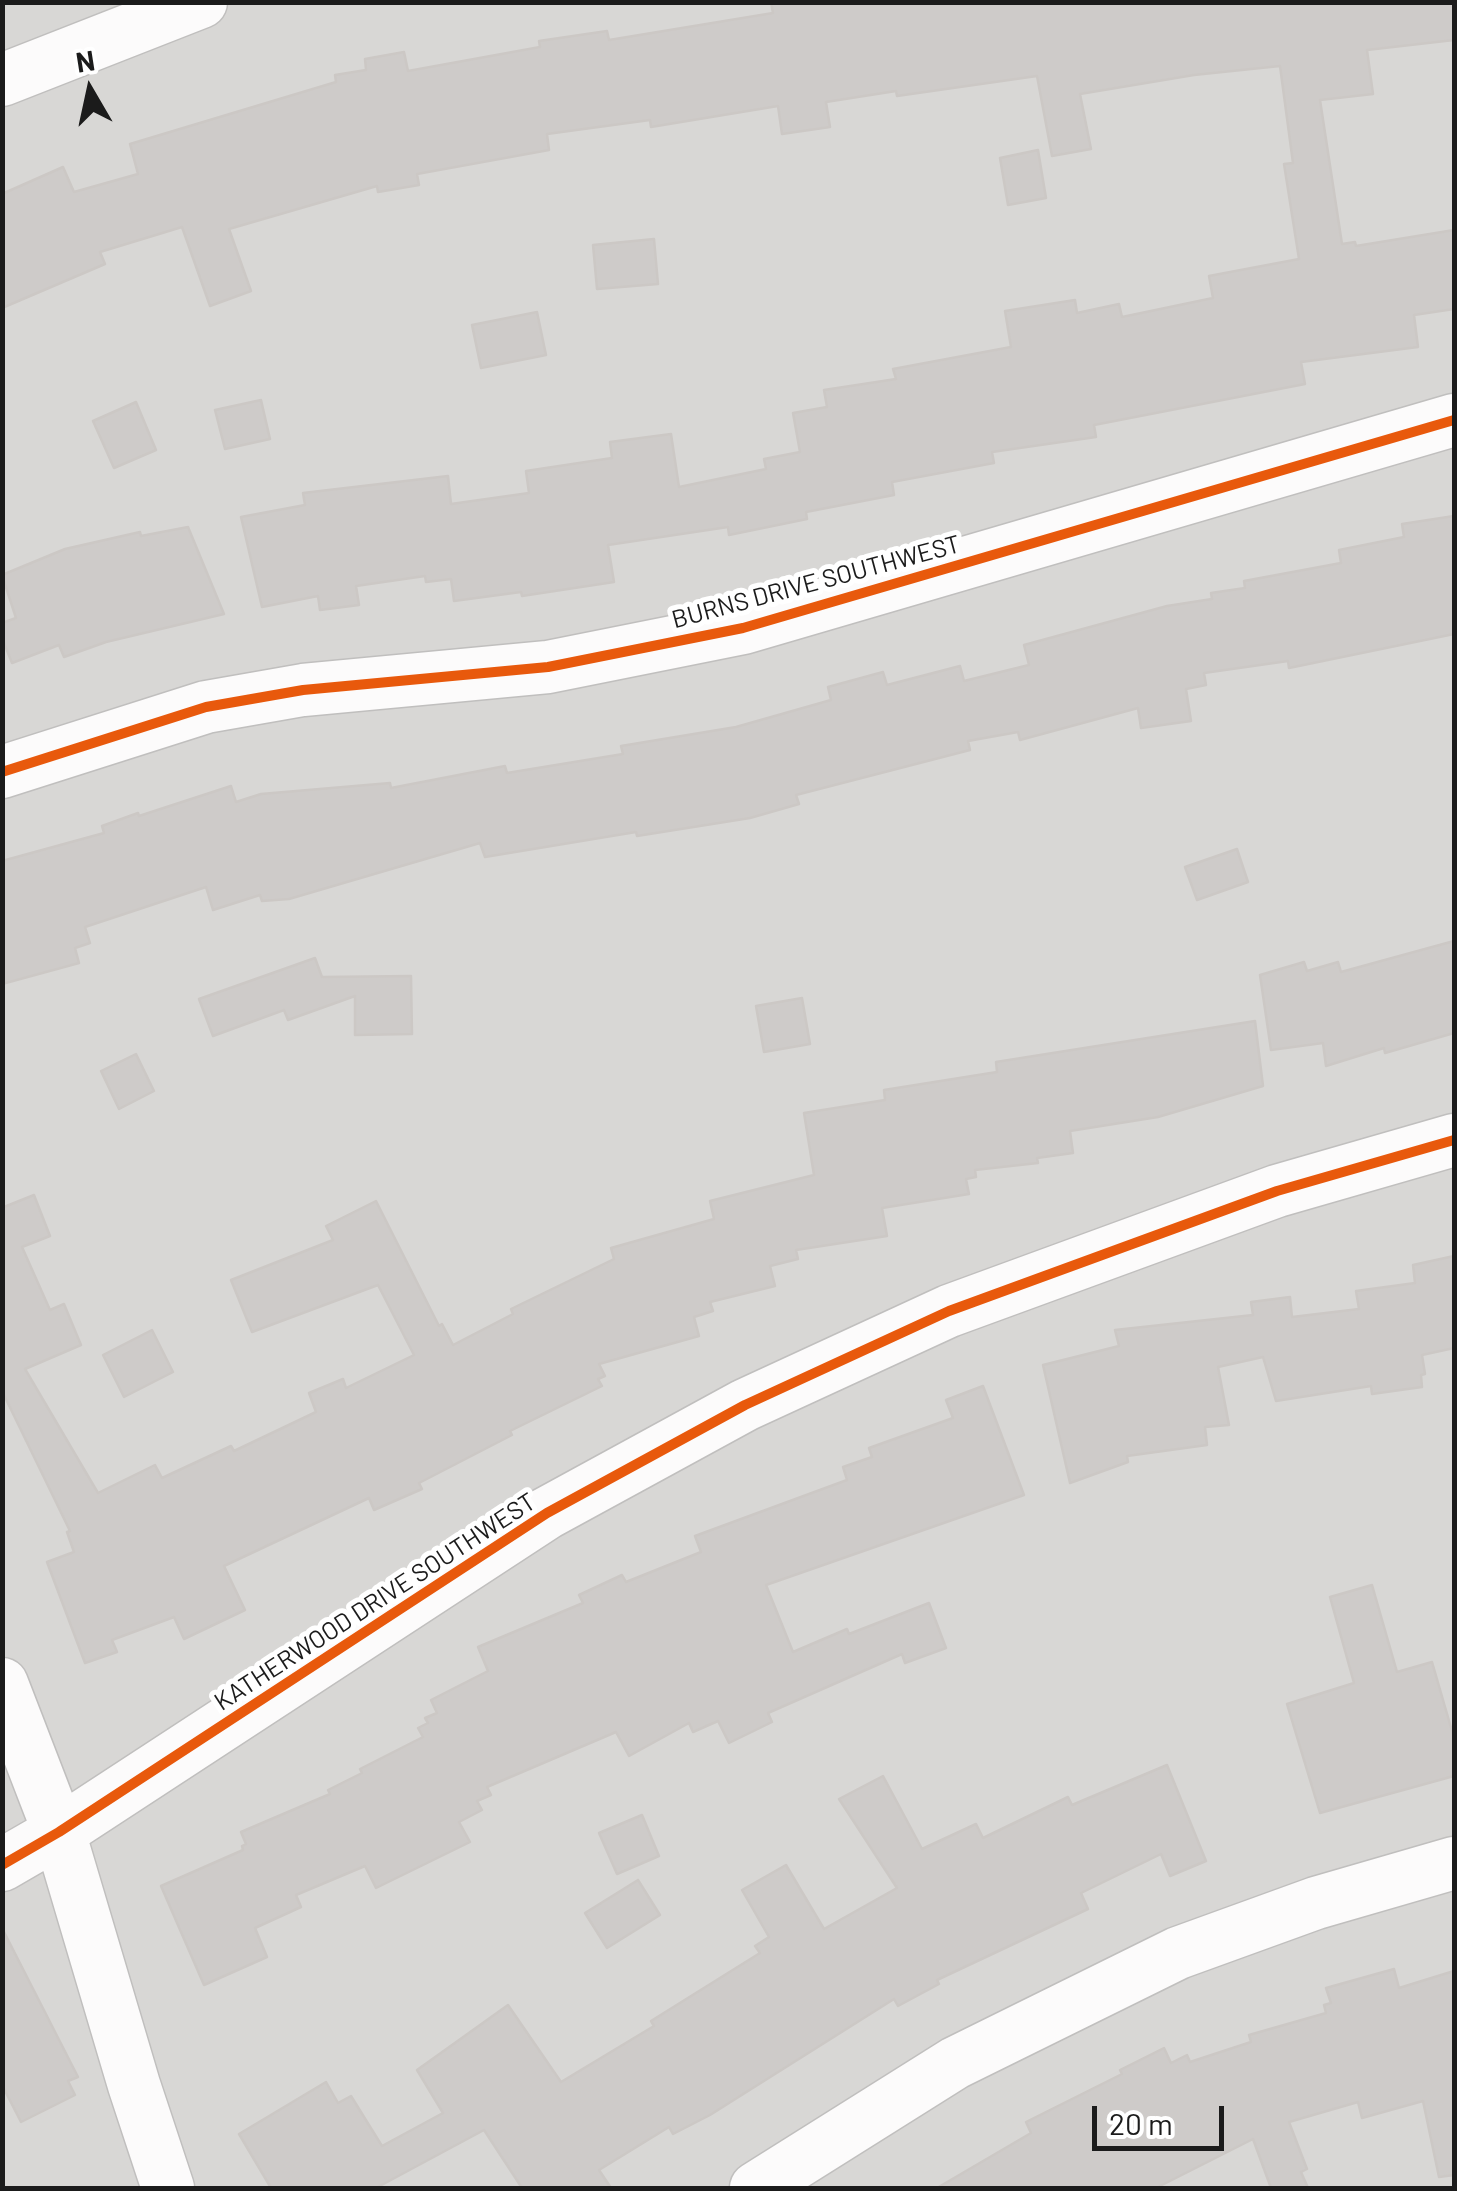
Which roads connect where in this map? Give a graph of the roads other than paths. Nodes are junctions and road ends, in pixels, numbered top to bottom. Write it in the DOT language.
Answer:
graph roads {
  1 [pos="201,2"];
  2 [pos="2,80"];
  3 [pos="1454,420"];
  4 [pos="2,772"];
  5 [pos="1454,1140"];
  6 [pos="2,1684"];
  7 [pos="59,1832"];
  8 [pos="1454,1862"];
  9 [pos="2,1866"];
  10 [pos="168,2188"];
  11 [pos="756,2188"];
  1 -- 2 [label="street"];
  3 -- 4 [label="street, BURNS DRIVE SOUTHWEST"];
  5 -- 7 [label="street, KATHERWOOD DRIVE SOUTHWEST"];
  6 -- 7 [label="street"];
  7 -- 9 [label="street, KATHERWOOD DRIVE SOUTHWEST"];
  7 -- 10 [label="street"];
  8 -- 11 [label="street"];
}
